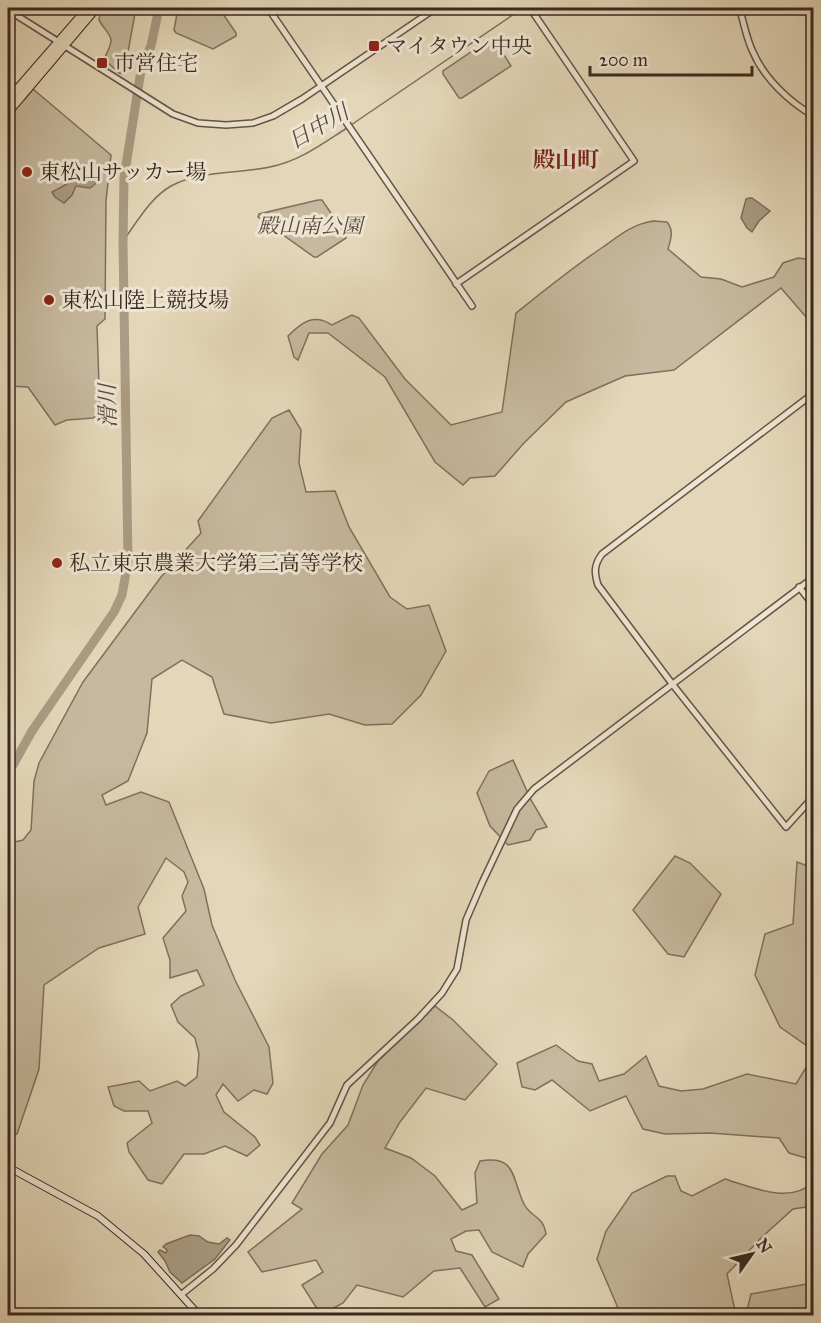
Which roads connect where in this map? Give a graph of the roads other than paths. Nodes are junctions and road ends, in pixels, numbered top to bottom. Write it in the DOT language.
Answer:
graph roads {
  1 [pos="88,8"];
  2 [pos="96,8"];
  3 [pos="268,8"];
  4 [pos="436,8"];
  5 [pos="530,8"];
  6 [pos="739,8"];
  7 [pos="8,10"];
  8 [pos="62,44"];
  9 [pos="322,86"];
  10 [pos="8,100"];
  11 [pos="8,112"];
  12 [pos="813,116"];
  13 [pos="456,284"];
  14 [pos="471,306"];
  15 [pos="813,393"];
  16 [pos="813,577"];
  17 [pos="799,587"];
  18 [pos="813,606"];
  19 [pos="673,685"];
  20 [pos="813,796"];
  21 [pos="8,1167"];
  22 [pos="182,1294"];
  23 [pos="200,1316"];
  1 -- 8 [label="highway"];
  2 -- 8 [label="highway"];
  3 -- 9 [label="street"];
  4 -- 9 [label="street"];
  5 -- 13 [label="street"];
  6 -- 12 [label="street"];
  7 -- 8 [label="street"];
  8 -- 9 [label="street"];
  8 -- 10 [label="highway"];
  8 -- 11 [label="highway"];
  9 -- 13 [label="street"];
  13 -- 14 [label="street"];
  15 -- 19 [label="street"];
  16 -- 17 [label="street"];
  17 -- 18 [label="street"];
  17 -- 19 [label="street"];
  19 -- 20 [label="street"];
  19 -- 22 [label="street"];
  21 -- 22 [label="main road"];
  22 -- 23 [label="main road"];
}
